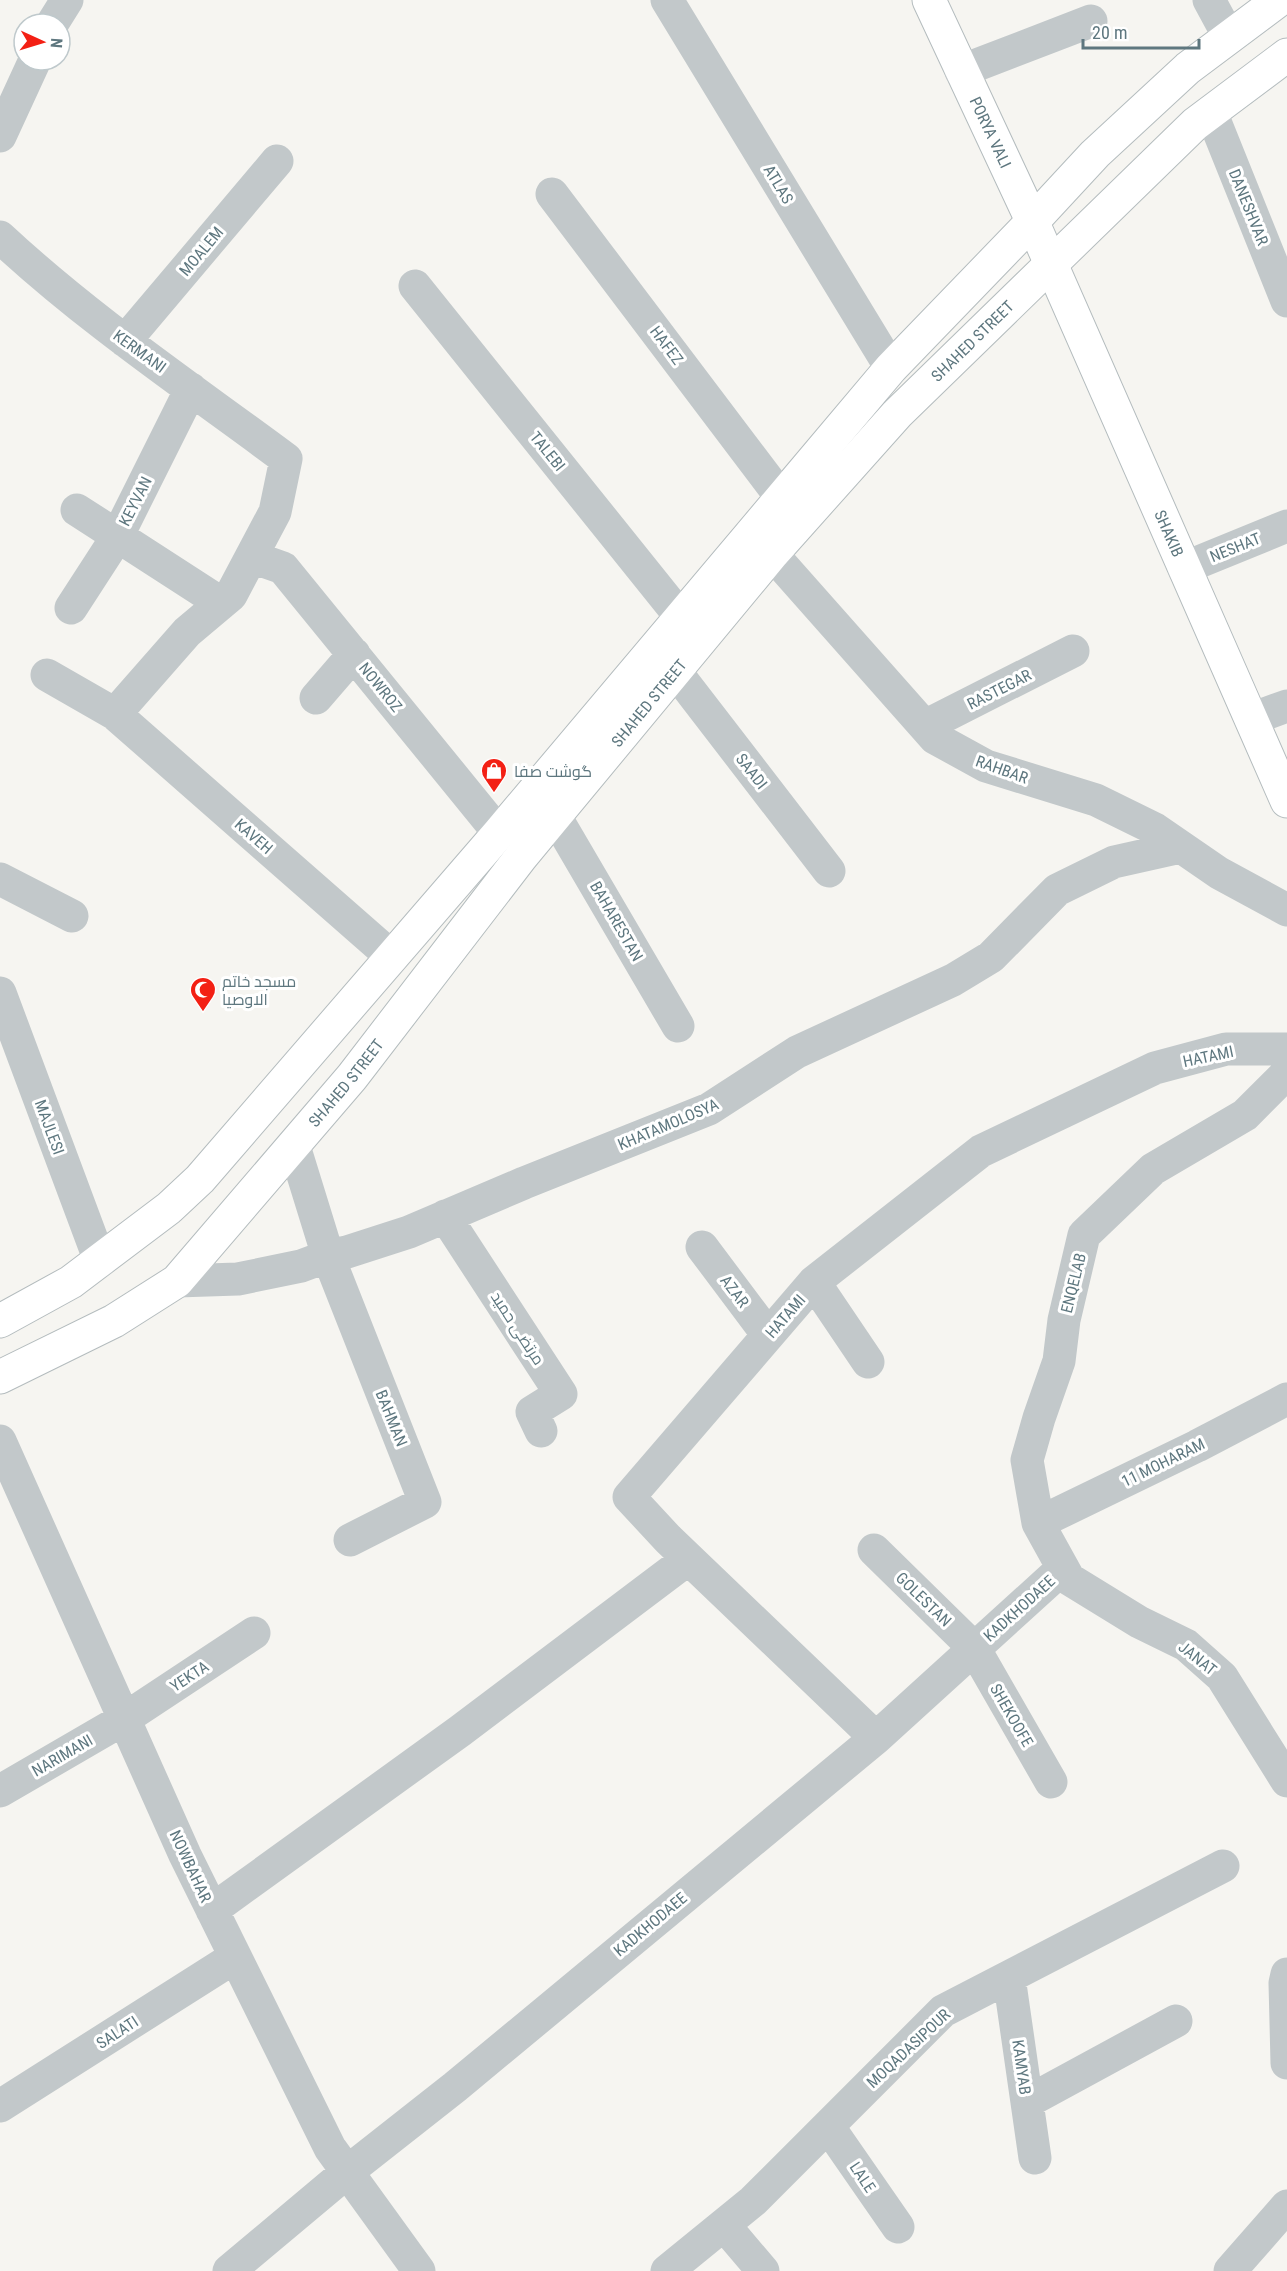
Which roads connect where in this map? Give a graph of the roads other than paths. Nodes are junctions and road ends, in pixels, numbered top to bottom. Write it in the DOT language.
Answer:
graph roads {
  1 [pos="667,0"];
  2 [pos="929,0"];
  3 [pos="1210,0"];
  4 [pos="1279,0"];
  5 [pos="1090,21"];
  6 [pos="1229,37"];
  7 [pos="1287,55"];
  8 [pos="961,71"];
  9 [pos="29,72"];
  10 [pos="1211,112"];
  11 [pos="0,136"];
  12 [pos="277,161"];
  13 [pos="552,194"];
  14 [pos="1032,222"];
  15 [pos="0,237"];
  16 [pos="1051,265"];
  17 [pos="415,286"];
  18 [pos="1287,301"];
  19 [pos="125,340"];
  20 [pos="891,368"];
  21 [pos="191,389"];
  22 [pos="781,497"];
  23 [pos="77,510"];
  24 [pos="1287,526"];
  25 [pos="117,537"];
  26 [pos="772,554"];
  27 [pos="252,557"];
  28 [pos="1184,568"];
  29 [pos="221,603"];
  30 [pos="71,608"];
  31 [pos="680,616"];
  32 [pos="1073,651"];
  33 [pos="354,654"];
  34 [pos="675,671"];
  35 [pos="47,675"];
  36 [pos="316,698"];
  37 [pos="1287,706"];
  38 [pos="116,714"];
  39 [pos="1251,719"];
  40 [pos="924,726"];
  41 [pos="1287,801"];
  42 [pos="555,816"];
  43 [pos="499,833"];
  44 [pos="1181,847"];
  45 [pos="829,871"];
  46 [pos="0,879"];
  47 [pos="1287,910"];
  48 [pos="72,916"];
  49 [pos="392,957"];
  50 [pos="0,993"];
  51 [pos="678,1026"];
  52 [pos="1287,1049"];
  53 [pos="1287,1073"];
  54 [pos="294,1146"];
  55 [pos="445,1216"];
  56 [pos="702,1247"];
  57 [pos="328,1256"];
  58 [pos="100,1261"];
  59 [pos="177,1281"];
  60 [pos="814,1282"];
  61 [pos="0,1321"];
  62 [pos="768,1335"];
  63 [pos="868,1362"];
  64 [pos="0,1377"];
  65 [pos="1287,1399"];
  66 [pos="541,1431"];
  67 [pos="0,1441"];
  68 [pos="1038,1523"];
  69 [pos="351,1539"];
  70 [pos="874,1550"];
  71 [pos="688,1559"];
  72 [pos="1066,1573"];
  73 [pos="254,1633"];
  74 [pos="974,1648"];
  75 [pos="124,1719"];
  76 [pos="876,1738"];
  77 [pos="1286,1777"];
  78 [pos="1051,1782"];
  79 [pos="0,1791"];
  80 [pos="1223,1866"];
  81 [pos="212,1910"];
  82 [pos="235,1957"];
  83 [pos="1287,1974"];
  84 [pos="1009,1977"];
  85 [pos="1176,2021"];
  86 [pos="1287,2064"];
  87 [pos="1027,2102"];
  88 [pos="0,2106"];
  89 [pos="828,2126"];
  90 [pos="1035,2158"];
  91 [pos="347,2172"];
  92 [pos="1287,2206"];
  93 [pos="724,2225"];
  94 [pos="898,2227"];
  95 [pos="229,2271"];
  96 [pos="419,2271"];
  97 [pos="667,2271"];
  98 [pos="763,2271"];
  99 [pos="1230,2271"];
  1 -- 20 [label="street, ATLAS"];
  2 -- 8 [label="main road, PORYA VALI"];
  3 -- 6 [label="street"];
  4 -- 6 [label="main road, SHAHED STREET"];
  5 -- 8 [label="street"];
  6 -- 14 [label="main road, SHAHED STREET"];
  7 -- 10 [label="main road, SHAHED STREET"];
  8 -- 14 [label="main road, PORYA VALI"];
  9 -- 11 [label="street"];
  10 -- 16 [label="main road, SHAHED STREET"];
  10 -- 18 [label="street, DANESHVAR"];
  12 -- 19 [label="street, MOALEM"];
  13 -- 22 [label="street, HAFEZ"];
  14 -- 16 [label="main road, PORYA VALI"];
  14 -- 20 [label="main road, SHAHED STREET"];
  15 -- 19 [label="street, KERMANI"];
  16 -- 26 [label="main road, SHAHED STREET"];
  16 -- 28 [label="main road, SHAKIB"];
  17 -- 31 [label="street, TALEBI"];
  19 -- 21 [label="street, KERMANI"];
  20 -- 22 [label="main road, SHAHED STREET"];
  21 -- 25 [label="street, KEYVAN"];
  21 -- 27 [label="street, KERMANI"];
  22 -- 31 [label="main road, SHAHED STREET"];
  23 -- 25 [label="street"];
  24 -- 28 [label="street, NESHAT"];
  25 -- 29 [label="street"];
  25 -- 30 [label="street, KEYVAN"];
  26 -- 34 [label="main road, SHAHED STREET"];
  26 -- 40 [label="street, RAHBAR"];
  27 -- 29 [label="street"];
  27 -- 33 [label="street, NOWROZ"];
  28 -- 39 [label="main road, SHAKIB"];
  29 -- 38 [label="street"];
  31 -- 43 [label="main road, SHAHED STREET"];
  32 -- 40 [label="street, RASTEGAR"];
  33 -- 36 [label="street"];
  33 -- 43 [label="street, NOWROZ"];
  34 -- 42 [label="main road, SHAHED STREET"];
  34 -- 45 [label="street, SAADI"];
  35 -- 38 [label="street, KAVEH"];
  37 -- 39 [label="street"];
  38 -- 49 [label="street, KAVEH"];
  39 -- 41 [label="main road, SHAKIB"];
  40 -- 44 [label="street, RAHBAR"];
  42 -- 51 [label="street, BAHARESTAN"];
  42 -- 54 [label="main road, SHAHED STREET"];
  43 -- 49 [label="main road, SHAHED STREET"];
  44 -- 47 [label="street, RAHBAR"];
  44 -- 55 [label="street, KHATAMOLOSYA"];
  46 -- 48 [label="street"];
  49 -- 58 [label="main road, SHAHED STREET"];
  50 -- 58 [label="street, MAJLESI"];
  52 -- 60 [label="street, HATAMI"];
  53 -- 68 [label="street, ENQELAB"];
  54 -- 57 [label="street"];
  54 -- 59 [label="main road, SHAHED STREET"];
  55 -- 57 [label="street, KHATAMOLOSYA"];
  55 -- 66 [label="street, مرتضی حمید"];
  56 -- 62 [label="street, AZAR"];
  57 -- 59 [label="street, KHATAMOLOSYA"];
  57 -- 69 [label="street, BAHMAN"];
  58 -- 61 [label="main road, SHAHED STREET"];
  59 -- 64 [label="main road, SHAHED STREET"];
  60 -- 62 [label="street, HATAMI"];
  60 -- 63 [label="street"];
  62 -- 71 [label="street, HATAMI"];
  65 -- 68 [label="street, 11 MOHARAM"];
  67 -- 75 [label="street, NOWBAHAR"];
  68 -- 72 [label="street, ENQELAB"];
  70 -- 74 [label="street, GOLESTAN"];
  71 -- 76 [label="street, HATAMI"];
  71 -- 81 [label="street"];
  72 -- 74 [label="street, KADKHODAEE"];
  72 -- 77 [label="street, JANAT"];
  73 -- 75 [label="street, YEKTA"];
  74 -- 76 [label="street, KADKHODAEE"];
  74 -- 78 [label="street, SHEKOOFE"];
  75 -- 79 [label="street, NARIMANI"];
  75 -- 81 [label="street, NOWBAHAR"];
  76 -- 91 [label="street, KADKHODAEE"];
  80 -- 84 [label="street, MOQADASIPOUR"];
  81 -- 82 [label="street, NOWBAHAR"];
  82 -- 88 [label="street, SALATI"];
  82 -- 91 [label="street, NOWBAHAR"];
  83 -- 86 [label="street"];
  84 -- 87 [label="street, KAMYAB"];
  84 -- 89 [label="street, MOQADASIPOUR"];
  85 -- 87 [label="street"];
  87 -- 90 [label="street, KAMYAB"];
  89 -- 93 [label="street, MOQADASIPOUR"];
  89 -- 94 [label="street, LALE"];
  91 -- 95 [label="street, KADKHODAEE"];
  91 -- 96 [label="street, NOWBAHAR"];
  92 -- 99 [label="street"];
  93 -- 97 [label="street, MOQADASIPOUR"];
  93 -- 98 [label="street"];
}
